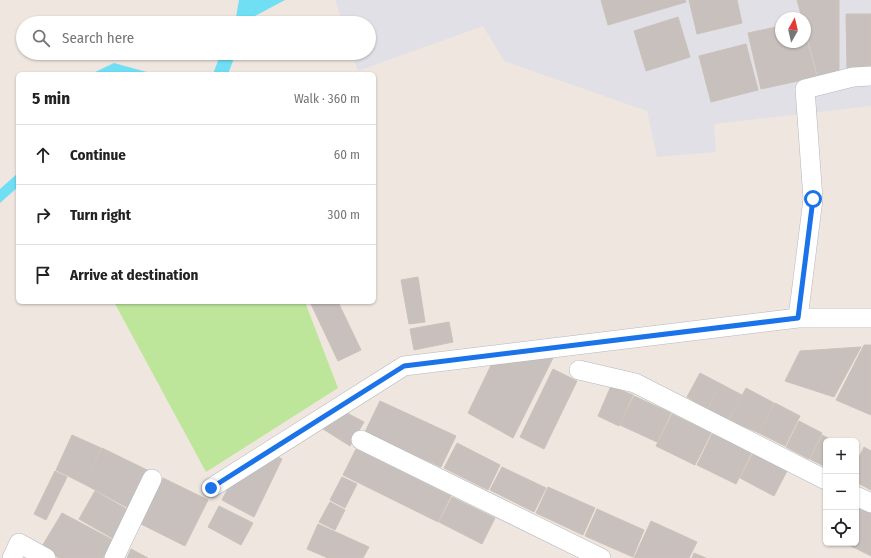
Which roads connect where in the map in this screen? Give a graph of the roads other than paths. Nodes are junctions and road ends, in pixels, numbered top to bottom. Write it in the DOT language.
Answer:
graph roads {
  1 [pos="871,76"];
  2 [pos="798,318"];
  3 [pos="871,318"];
  4 [pos="579,370"];
  5 [pos="361,440"];
  6 [pos="823,478"];
  7 [pos="152,479"];
  8 [pos="211,488"];
  9 [pos="859,497"];
  10 [pos="871,503"];
  11 [pos="12,558"];
  12 [pos="46,558"];
  13 [pos="114,558"];
  14 [pos="601,558"];
  1 -- 2 [label="street"];
  2 -- 3 [label="street"];
  2 -- 8 [label="street"];
  4 -- 6 [label="street"];
  5 -- 14 [label="street"];
  7 -- 13 [label="street"];
  9 -- 10 [label="street"];
  11 -- 12 [label="street"];
}
